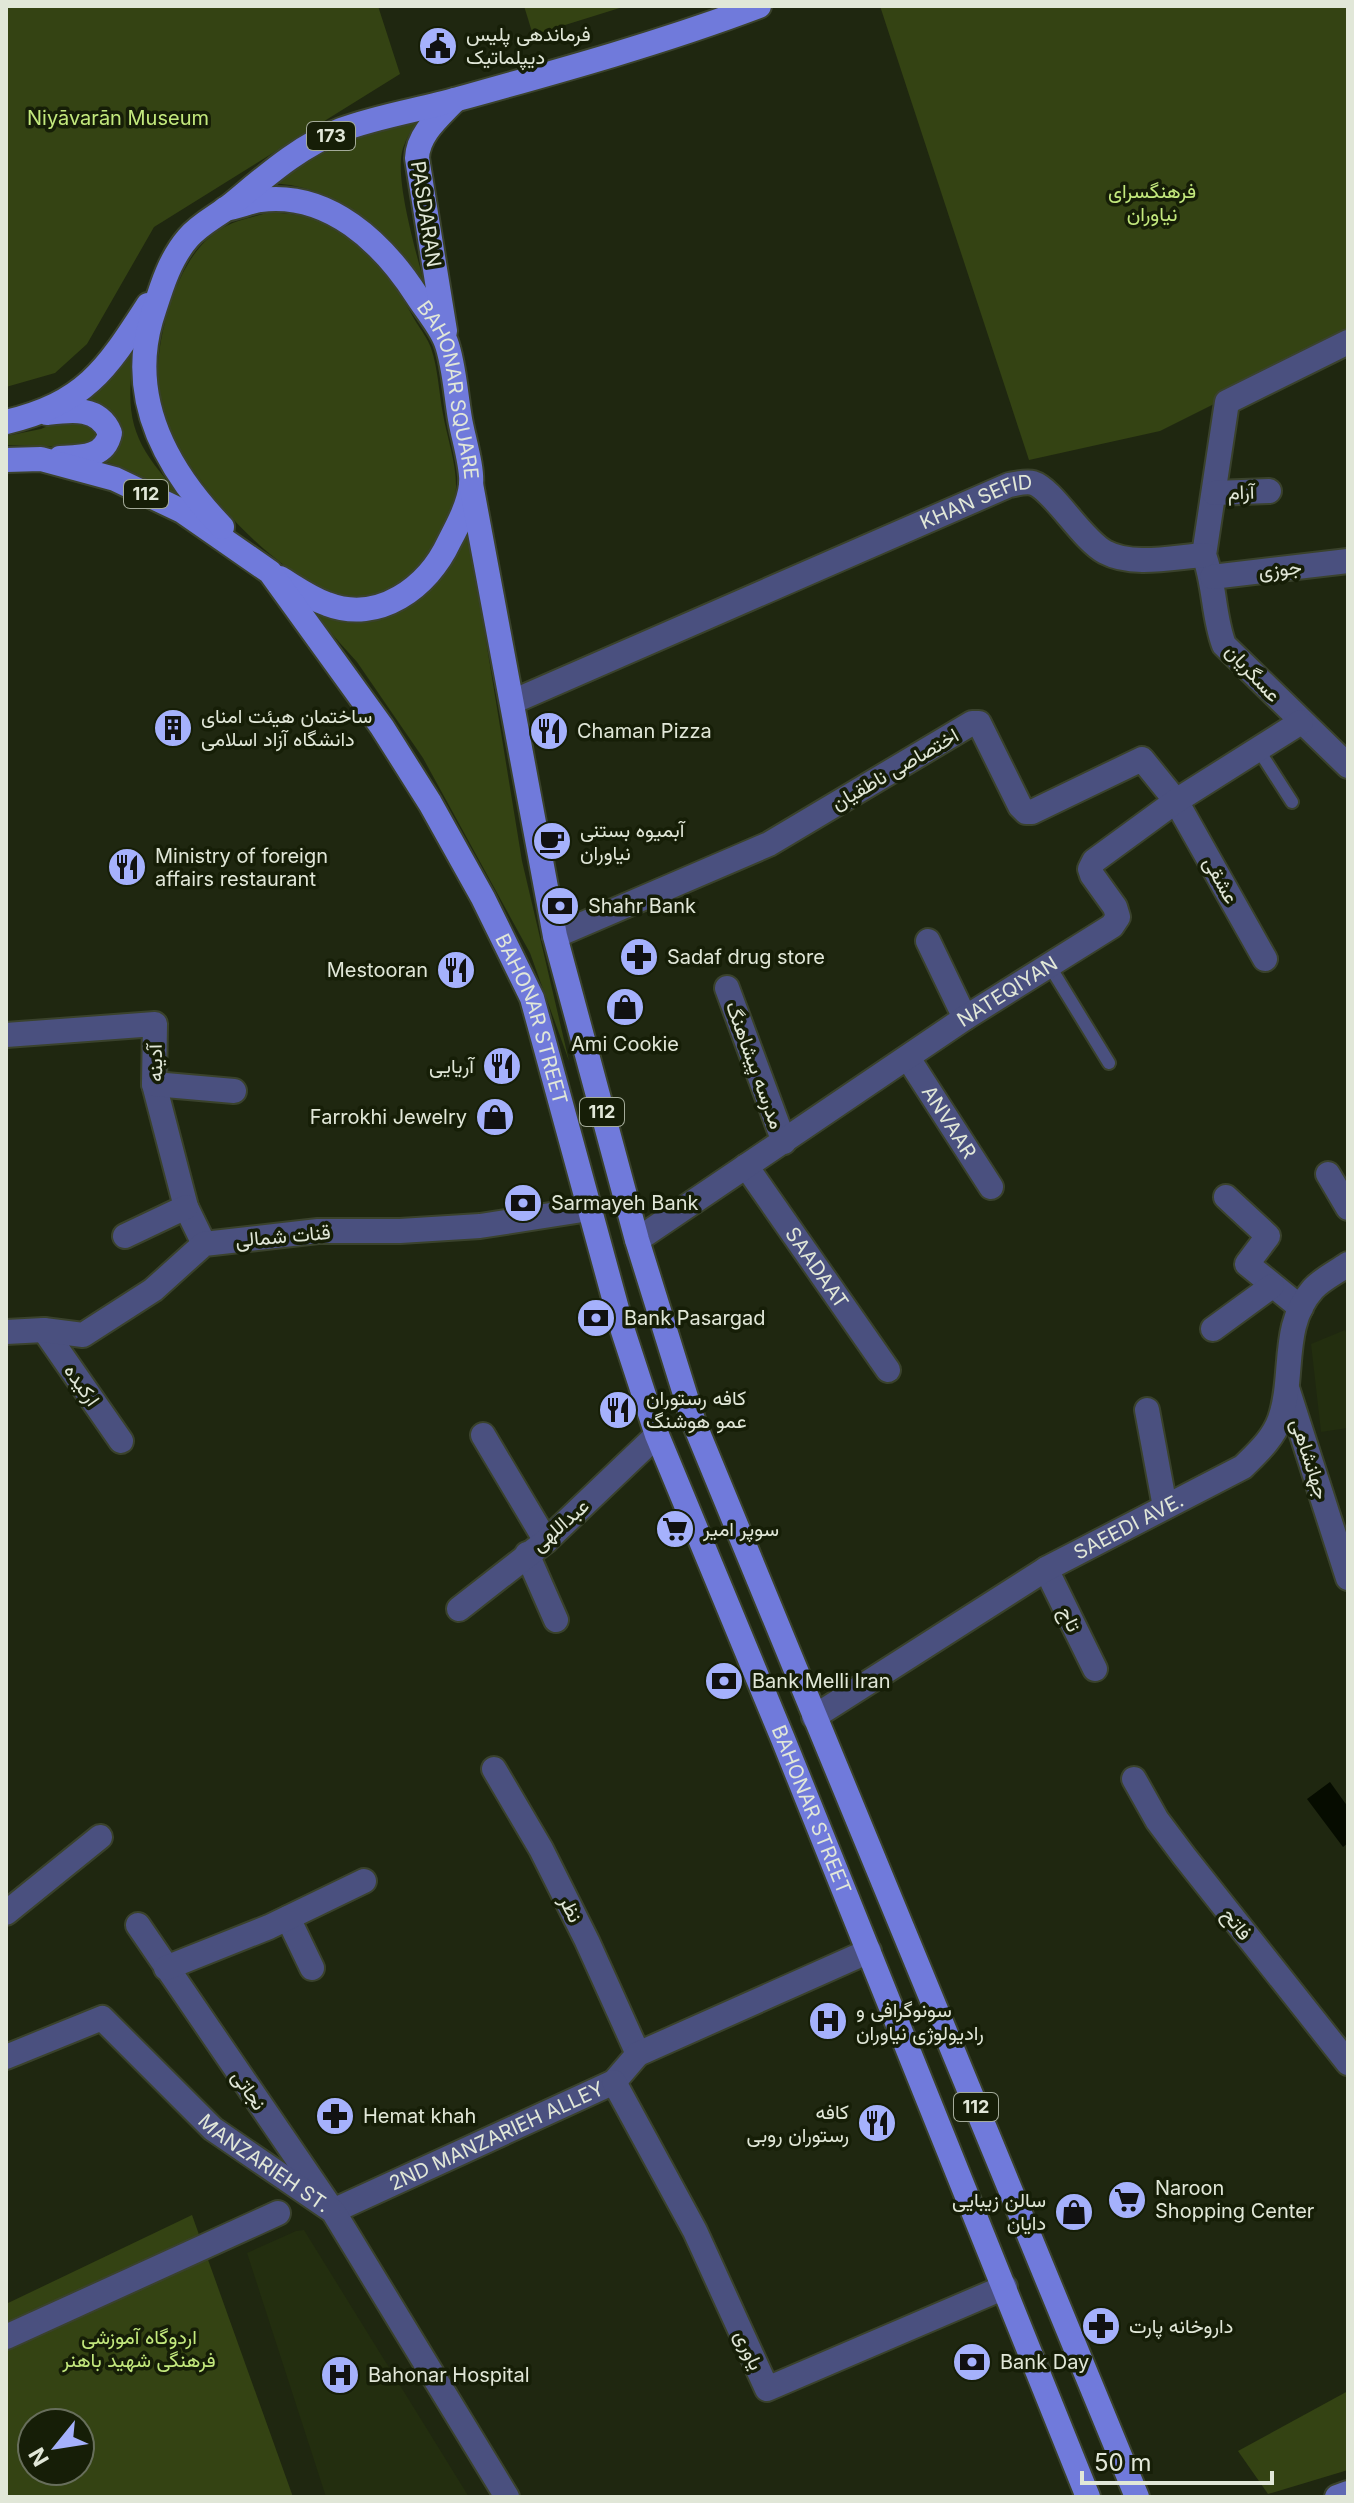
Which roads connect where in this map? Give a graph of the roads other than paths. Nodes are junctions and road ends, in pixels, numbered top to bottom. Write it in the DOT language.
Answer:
graph roads {
  1 [pos="759,6"];
  2 [pos="455,100"];
  3 [pos="225,209"];
  4 [pos="163,283"];
  5 [pos="446,341"];
  6 [pos="1347,345"];
  7 [pos="37,415"];
  8 [pos="6,422"];
  9 [pos="41,459"];
  10 [pos="6,460"];
  11 [pos="471,484"];
  12 [pos="1269,491"];
  13 [pos="1214,493"];
  14 [pos="1348,561"];
  15 [pos="1208,566"];
  16 [pos="270,572"];
  17 [pos="512,702"];
  18 [pos="1301,722"];
  19 [pos="1258,749"];
  20 [pos="1348,766"];
  21 [pos="1176,801"];
  22 [pos="1292,802"];
  23 [pos="555,936"];
  24 [pos="928,941"];
  25 [pos="1265,959"];
  26 [pos="1049,965"];
  27 [pos="727,988"];
  28 [pos="965,1018"];
  29 [pos="6,1035"];
  30 [pos="908,1058"];
  31 [pos="1109,1063"];
  32 [pos="154,1084"];
  33 [pos="234,1091"];
  34 [pos="784,1142"];
  35 [pos="746,1166"];
  36 [pos="1328,1174"];
  37 [pos="991,1187"];
  38 [pos="1226,1197"];
  39 [pos="186,1207"];
  40 [pos="1348,1208"];
  41 [pos="589,1209"];
  42 [pos="125,1236"];
  43 [pos="637,1240"];
  44 [pos="204,1244"];
  45 [pos="1348,1264"];
  46 [pos="1272,1286"];
  47 [pos="1301,1308"];
  48 [pos="1213,1329"];
  49 [pos="44,1330"];
  50 [pos="6,1332"];
  51 [pos="888,1370"];
  52 [pos="1286,1385"];
  53 [pos="1147,1410"];
  54 [pos="483,1435"];
  55 [pos="657,1435"];
  56 [pos="121,1441"];
  57 [pos="1165,1507"];
  58 [pos="536,1548"];
  59 [pos="1046,1569"];
  60 [pos="1348,1578"];
  61 [pos="459,1609"];
  62 [pos="556,1620"];
  63 [pos="1095,1669"];
  64 [pos="814,1717"];
  65 [pos="494,1769"];
  66 [pos="1134,1779"];
  67 [pos="100,1837"];
  68 [pos="364,1881"];
  69 [pos="6,1913"];
  70 [pos="288,1918"];
  71 [pos="138,1925"];
  72 [pos="869,1951"];
  73 [pos="166,1968"];
  74 [pos="312,1968"];
  75 [pos="638,2054"];
  76 [pos="6,2057"];
  77 [pos="1348,2063"];
  78 [pos="614,2082"];
  79 [pos="333,2211"];
  80 [pos="278,2213"];
  81 [pos="1005,2287"];
  82 [pos="6,2337"];
  83 [pos="1348,2493"];
  84 [pos="507,2497"];
  85 [pos="1088,2497"];
  86 [pos="1137,2497"];
  87 [pos="1337,2497"];
  1 -- 2 [label="main road, 173"];
  2 -- 3 [label="main road, 173"];
  2 -- 5 [label="main road, PASDARAN"];
  3 -- 4 [label="main road, BAHONAR SQUARE"];
  3 -- 5 [label="main road, BAHONAR SQUARE"];
  4 -- 7 [label="main road"];
  4 -- 16 [label="main road, BAHONAR SQUARE"];
  5 -- 11 [label="main road, BAHONAR SQUARE"];
  6 -- 13 [label="street"];
  7 -- 8 [label="main road"];
  7 -- 9 [label="main road"];
  9 -- 10 [label="main road, BAHONAR STREET / 112"];
  9 -- 16 [label="main road, BAHONAR STREET / 112"];
  11 -- 16 [label="main road, BAHONAR SQUARE"];
  11 -- 17 [label="main road, BAHONAR STREET / 112"];
  12 -- 13 [label="street, آرام"];
  13 -- 15 [label="street"];
  14 -- 15 [label="street, جوزی"];
  15 -- 17 [label="street, KHAN SEFID"];
  15 -- 18 [label="street, عسگریان"];
  16 -- 41 [label="main road, BAHONAR STREET / 112"];
  17 -- 23 [label="main road, BAHONAR STREET / 112"];
  18 -- 19 [label="street, NATEQIYAN"];
  18 -- 20 [label="street, عسگریان"];
  19 -- 21 [label="street, NATEQIYAN"];
  19 -- 22 [label="lane"];
  21 -- 23 [label="street, اختصاصی ناطقیان"];
  21 -- 25 [label="street, عشقی"];
  21 -- 26 [label="street, NATEQIYAN"];
  23 -- 43 [label="main road, BAHONAR STREET / 112"];
  24 -- 28 [label="street"];
  26 -- 28 [label="street, NATEQIYAN"];
  26 -- 31 [label="lane"];
  27 -- 34 [label="street, مدرسه پیشاهنگ"];
  28 -- 30 [label="street, NATEQIYAN"];
  29 -- 32 [label="street, آدینه"];
  30 -- 34 [label="street, NATEQIYAN"];
  30 -- 37 [label="street, ANVAAR"];
  32 -- 33 [label="street"];
  32 -- 39 [label="street, آدینه"];
  34 -- 35 [label="street, NATEQIYAN"];
  35 -- 43 [label="street, NATEQIYAN"];
  35 -- 51 [label="street, SAADAAT"];
  36 -- 40 [label="street"];
  38 -- 46 [label="street"];
  39 -- 42 [label="street"];
  39 -- 44 [label="street, آدینه"];
  41 -- 44 [label="street, قنات شمالى"];
  41 -- 55 [label="main road, BAHONAR STREET / 112"];
  43 -- 64 [label="main road, BAHONAR STREET / 112"];
  44 -- 49 [label="street"];
  45 -- 47 [label="street, SAEEDI AVE."];
  46 -- 47 [label="street"];
  46 -- 48 [label="street"];
  47 -- 52 [label="street, SAEEDI AVE."];
  49 -- 50 [label="street"];
  49 -- 56 [label="street, ارکیده"];
  52 -- 57 [label="street, SAEEDI AVE."];
  52 -- 60 [label="street, جهانشاهی"];
  53 -- 57 [label="street"];
  54 -- 58 [label="street"];
  55 -- 58 [label="street, عبداللهی"];
  55 -- 72 [label="main road, BAHONAR STREET / 112"];
  57 -- 59 [label="street, SAEEDI AVE."];
  58 -- 61 [label="street, عبداللهی"];
  58 -- 62 [label="street"];
  59 -- 63 [label="street, تاج"];
  59 -- 64 [label="street, SAEEDI AVE."];
  64 -- 86 [label="main road, BAHONAR STREET / 112"];
  65 -- 75 [label="street, نظر"];
  66 -- 77 [label="street, فاتح"];
  67 -- 69 [label="street"];
  68 -- 70 [label="street"];
  70 -- 73 [label="street"];
  70 -- 74 [label="street"];
  71 -- 73 [label="street, نجاتی"];
  72 -- 75 [label="street, 2ND MANZARIEH ALLEY"];
  72 -- 81 [label="main road, BAHONAR STREET / 112"];
  73 -- 79 [label="street, نجاتی"];
  75 -- 78 [label="street, 2ND MANZARIEH ALLEY"];
  76 -- 79 [label="street, MANZARIEH ST."];
  78 -- 79 [label="street, 2ND MANZARIEH ALLEY"];
  78 -- 81 [label="street, یاوری"];
  79 -- 84 [label="street, MANZARIEH ST."];
  80 -- 82 [label="street"];
  81 -- 85 [label="main road, BAHONAR STREET / 112"];
  83 -- 87 [label="main road"];
}
